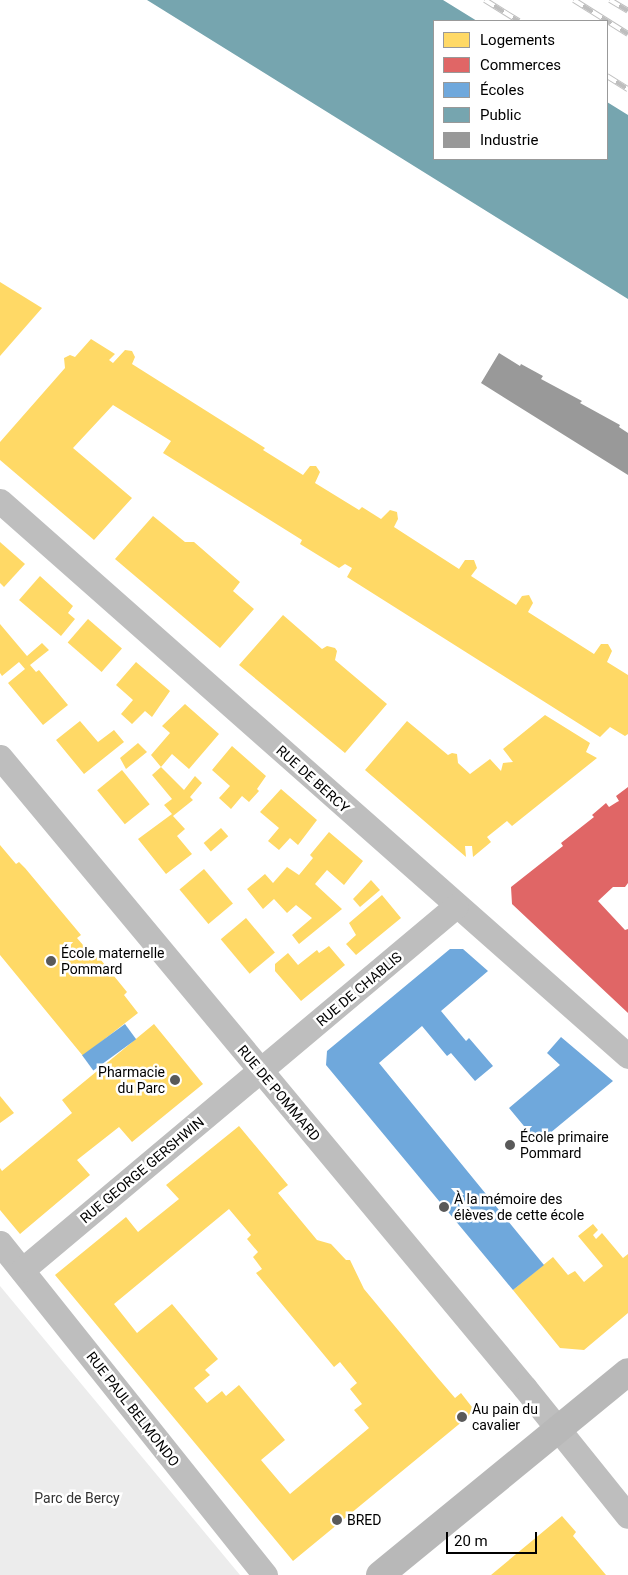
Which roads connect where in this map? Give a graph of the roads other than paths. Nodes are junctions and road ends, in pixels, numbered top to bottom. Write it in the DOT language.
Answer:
graph roads {
  1 [pos="0,500"];
  2 [pos="0,757"];
  3 [pos="456,906"];
  4 [pos="628,1056"];
  5 [pos="261,1071"];
  6 [pos="0,1243"];
  7 [pos="22,1270"];
  8 [pos="628,1372"];
  9 [pos="558,1430"];
  10 [pos="628,1516"];
  11 [pos="265,1575"];
  12 [pos="380,1575"];
  1 -- 3 [label="street, RUE DE BERCY"];
  2 -- 5 [label="street, RUE DE POMMARD"];
  3 -- 4 [label="street, RUE DE BERCY"];
  3 -- 5 [label="street, RUE DE CHABLIS"];
  5 -- 7 [label="street, RUE GEORGE GERSHWIN"];
  5 -- 9 [label="street, RUE DE POMMARD"];
  6 -- 7 [label="street, RUE PAUL BELMONDO"];
  7 -- 11 [label="street, RUE PAUL BELMONDO"];
  8 -- 9 [label="main road"];
  9 -- 10 [label="street, RUE DE POMMARD"];
  9 -- 12 [label="main road"];
}
